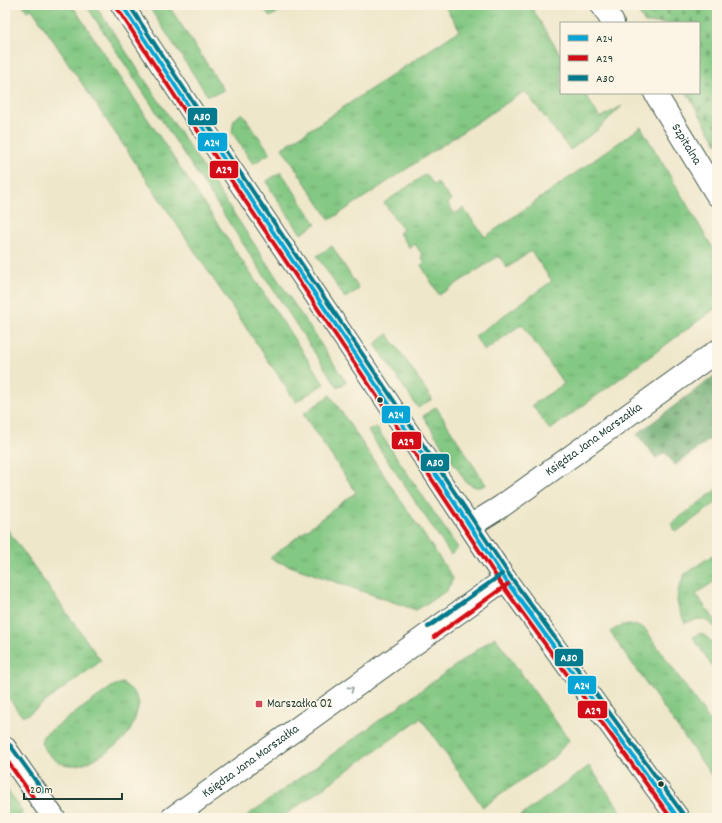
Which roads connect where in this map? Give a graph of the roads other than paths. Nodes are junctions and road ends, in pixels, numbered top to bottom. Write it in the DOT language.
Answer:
graph roads {
  1 [pos="122,5"];
  2 [pos="602,5"];
  3 [pos="612,22"];
  4 [pos="656,94"];
  5 [pos="717,195"];
  6 [pos="717,351"];
  7 [pos="470,526"];
  8 [pos="505,579"];
  9 [pos="5,748"];
  10 [pos="54,818"];
  11 [pos="172,818"];
  12 [pos="678,818"];
  1 -- 7 [label="street"];
  2 -- 3 [label="street"];
  4 -- 5 [label="street, Szpitalna"];
  6 -- 7 [label="street, Księdza Jana Marszałka"];
  7 -- 8 [label="street"];
  11 -- 8 [label="street, Księdza Jana Marszałka, one-way"];
  8 -- 12 [label="street"];
  9 -- 10 [label="street"];
}
